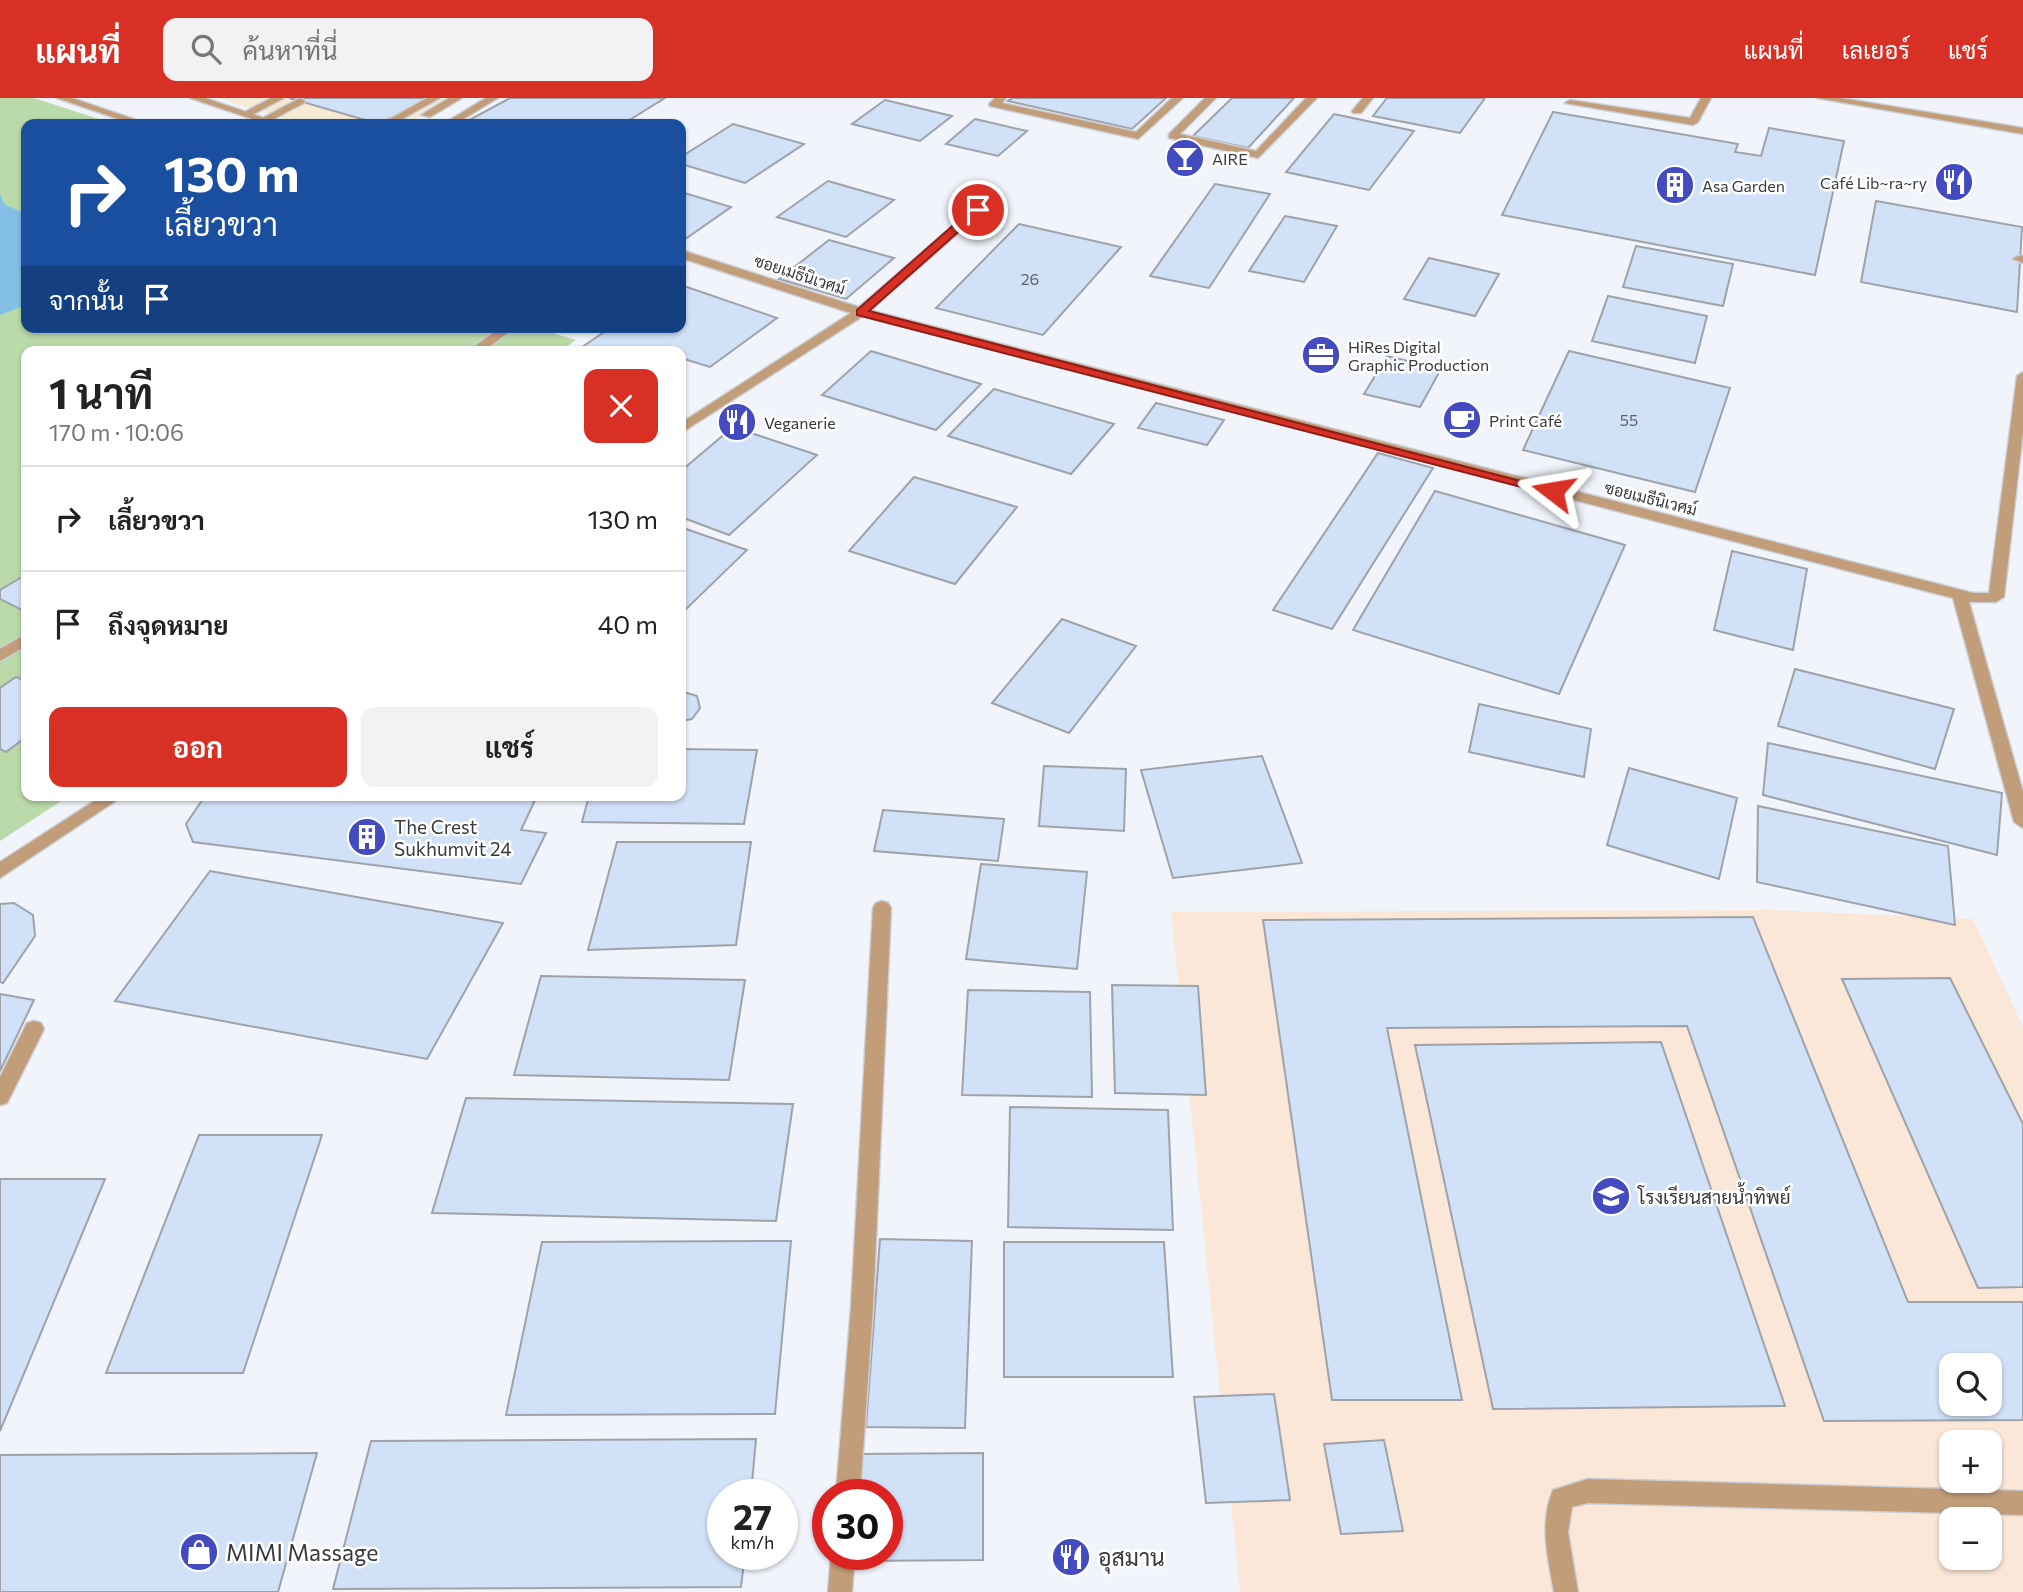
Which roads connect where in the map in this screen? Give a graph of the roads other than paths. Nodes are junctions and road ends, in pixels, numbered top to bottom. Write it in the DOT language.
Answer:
graph roads {
  1 [pos="62,98"];
  2 [pos="195,98"];
  3 [pos="279,98"];
  4 [pos="435,98"];
  5 [pos="457,98"];
  6 [pos="493,98"];
  7 [pos="1001,98"];
  8 [pos="1178,98"];
  9 [pos="1211,98"];
  10 [pos="1312,98"];
  11 [pos="1368,98"];
  12 [pos="1706,98"];
  13 [pos="1822,98"];
  14 [pos="300,101"];
  15 [pos="1570,103"];
  16 [pos="1357,111"];
  17 [pos="246,114"];
  18 [pos="420,118"];
  19 [pos="127,119"];
  20 [pos="261,119"];
  21 [pos="266,119"];
  22 [pos="395,119"];
  23 [pos="424,119"];
  24 [pos="456,119"];
  25 [pos="2023,131"];
  26 [pos="978,210"];
  27 [pos="686,256"];
  28 [pos="861,312"];
  29 [pos="501,333"];
  30 [pos="482,346"];
  31 [pos="2023,376"];
  32 [pos="686,426"];
  33 [pos="1960,596"];
  34 [pos="21,642"];
  35 [pos="0,656"];
  36 [pos="107,801"];
  37 [pos="2023,822"];
  38 [pos="0,871"];
  39 [pos="882,908"];
  40 [pos="34,1029"];
  41 [pos="0,1097"];
  42 [pos="849,1479"];
  43 [pos="2023,1503"];
  44 [pos="841,1570"];
  45 [pos="840,1592"];
  46 [pos="1566,1592"];
  1 -- 19 [label="street"];
  2 -- 17 [label="street"];
  3 -- 17 [label="street"];
  4 -- 22 [label="street"];
  5 -- 18 [label="street"];
  6 -- 24 [label="street"];
  7 -- 8 [label="street"];
  9 -- 10 [label="street"];
  11 -- 16 [label="street"];
  12 -- 15 [label="street"];
  13 -- 25 [label="street"];
  14 -- 21 [label="street"];
  17 -- 20 [label="street"];
  18 -- 23 [label="street"];
  26 -- 28 [label="street"];
  27 -- 28 [label="street, ซอยเมธีนิเวศม์"];
  28 -- 32 [label="street"];
  28 -- 33 [label="street, ซอยเมธีนิเวศม์"];
  29 -- 30 [label="street"];
  31 -- 33 [label="street, ซอยเมธีนิเวศม์"];
  33 -- 37 [label="street"];
  34 -- 35 [label="street"];
  36 -- 38 [label="street"];
  39 -- 42 [label="street"];
  40 -- 41 [label="street"];
  43 -- 46 [label="street"];
  44 -- 45 [label="street"];
}
